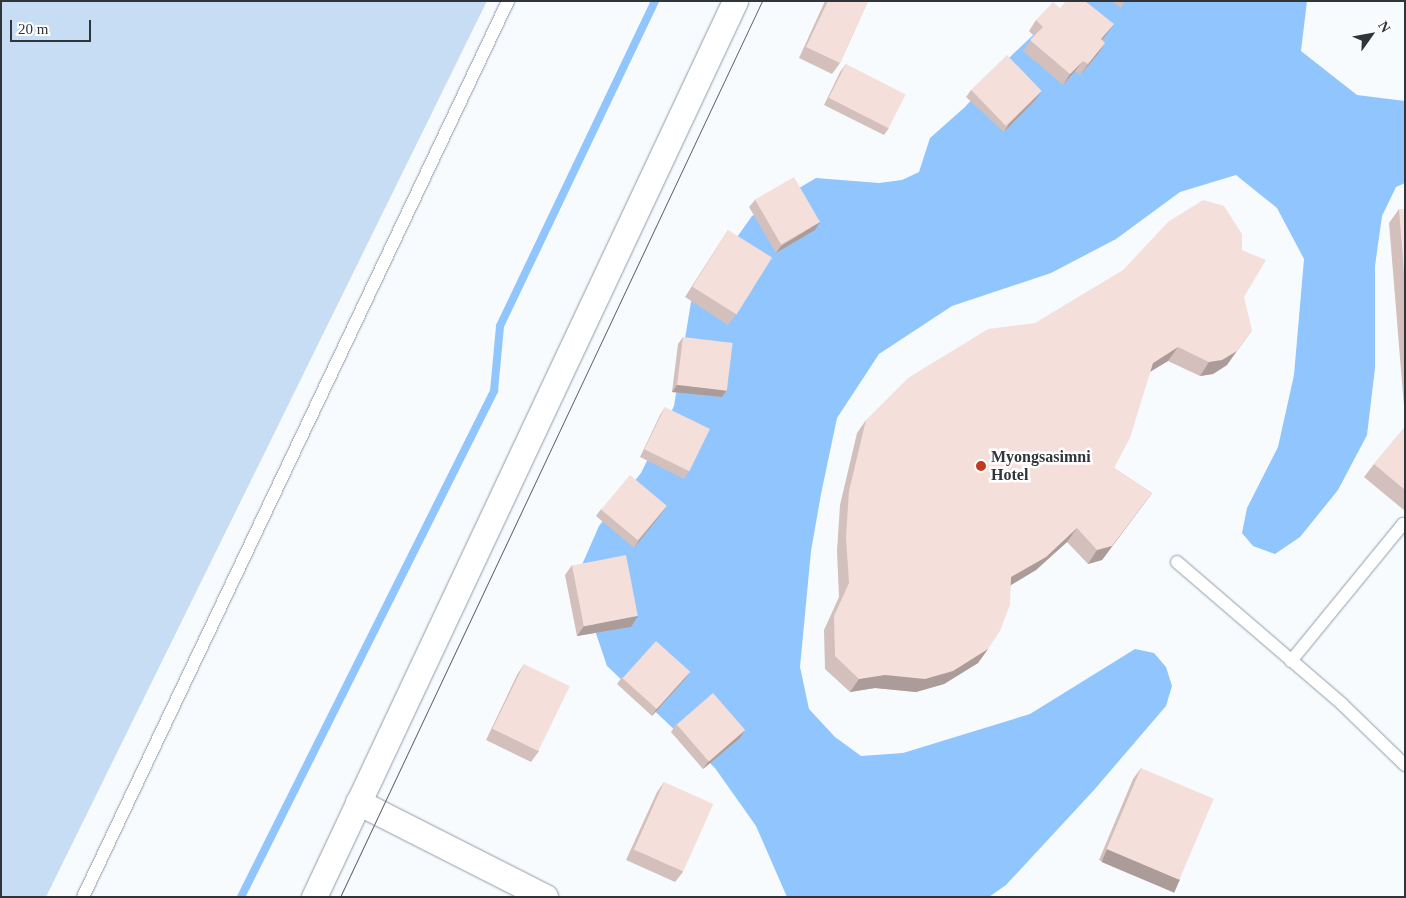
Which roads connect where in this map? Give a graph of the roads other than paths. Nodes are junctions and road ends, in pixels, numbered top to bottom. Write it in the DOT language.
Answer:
graph roads {
  1 [pos="508,1"];
  2 [pos="735,1"];
  3 [pos="1405,526"];
  4 [pos="1177,562"];
  5 [pos="1291,661"];
  6 [pos="1405,765"];
  7 [pos="358,802"];
  8 [pos="83,897"];
  9 [pos="314,897"];
  10 [pos="544,897"];
  1 -- 8 [label="lane"];
  2 -- 7 [label="street"];
  3 -- 5 [label="lane"];
  4 -- 5 [label="lane"];
  5 -- 6 [label="lane"];
  7 -- 9 [label="street"];
  7 -- 10 [label="street"];
}
